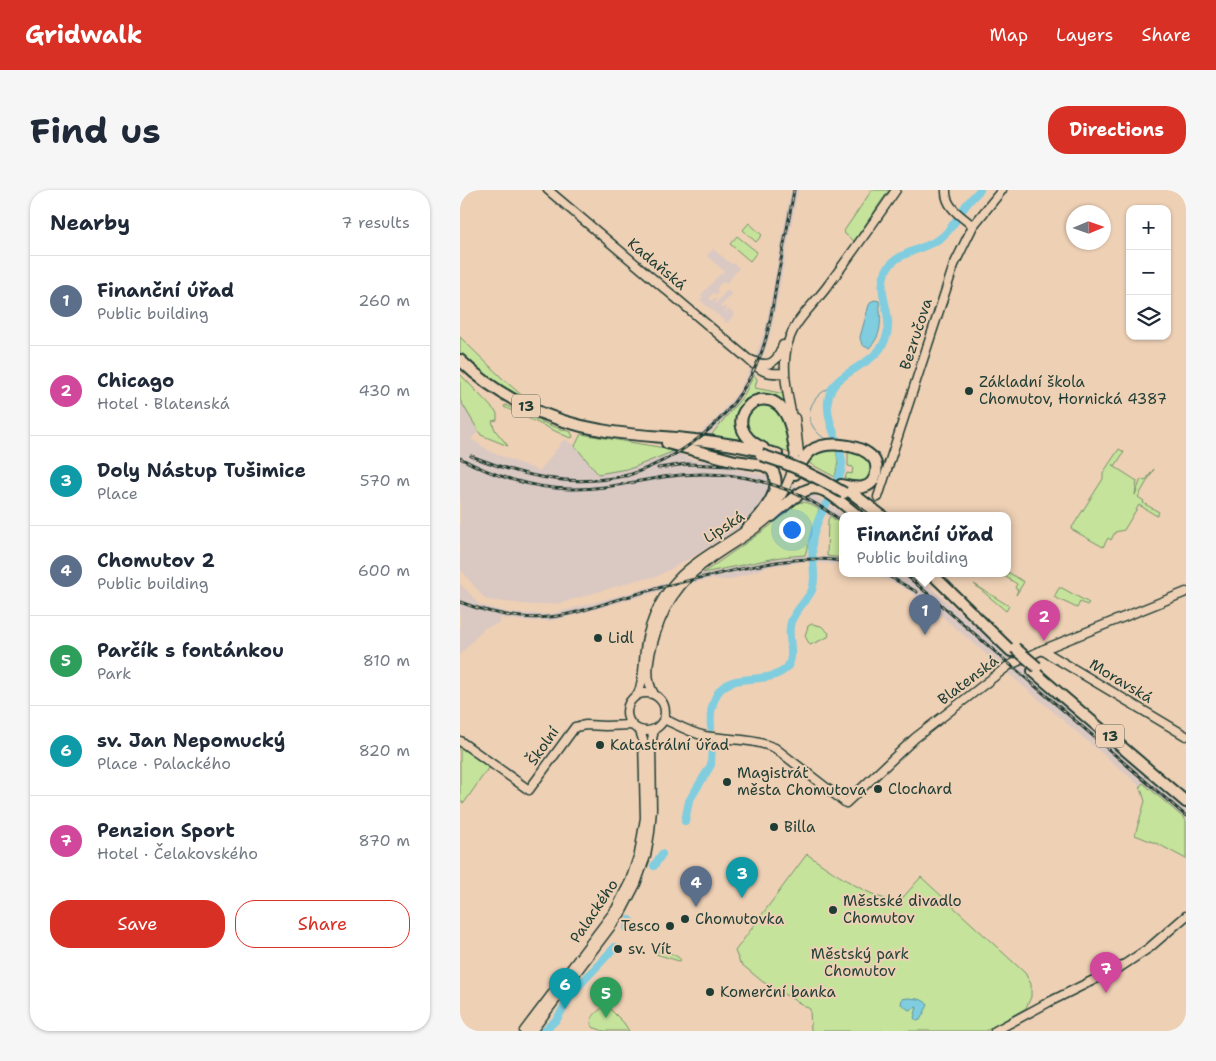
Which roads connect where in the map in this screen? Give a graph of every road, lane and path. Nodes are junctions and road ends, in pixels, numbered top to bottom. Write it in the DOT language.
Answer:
graph roads {
  1 [pos="548,190"];
  2 [pos="896,190"];
  3 [pos="946,190"];
  4 [pos="1002,190"];
  5 [pos="973,226"];
  6 [pos="801,316"];
  7 [pos="460,360"];
  8 [pos="749,360"];
  9 [pos="460,367"];
  10 [pos="785,372"];
  11 [pos="667,442"];
  12 [pos="795,451"];
  13 [pos="777,454"];
  14 [pos="796,474"];
  15 [pos="842,489"];
  16 [pos="878,497"];
  17 [pos="871,511"];
  18 [pos="853,512"];
  19 [pos="772,516"];
  20 [pos="746,530"];
  21 [pos="935,577"];
  22 [pos="943,577"];
  23 [pos="1186,592"];
  24 [pos="1013,649"];
  25 [pos="1042,650"];
  26 [pos="1035,669"];
  27 [pos="638,694"];
  28 [pos="654,694"];
  29 [pos="627,714"];
  30 [pos="664,719"];
  31 [pos="616,725"];
  32 [pos="631,725"];
  33 [pos="654,730"];
  34 [pos="640,731"];
  35 [pos="1186,736"];
  36 [pos="460,741"];
  37 [pos="1186,795"];
  38 [pos="1186,802"];
  39 [pos="1186,916"];
  40 [pos="524,1031"];
  41 [pos="532,1031"];
  42 [pos="995,1031"];
  1 -- 8 [label="street, Kadaňská"];
  2 -- 6 [label="street, Lipská"];
  3 -- 5 [label="street"];
  4 -- 5 [label="street, Bezručova"];
  5 -- 16 [label="street, Bezručova"];
  6 -- 8 [label="street"];
  6 -- 10 [label="street, Lipská"];
  7 -- 13 [label="highway, 13"];
  8 -- 10 [label="street, Kadaňská"];
  9 -- 11 [label="highway, 13"];
  10 -- 12 [label="street, Lipská"];
  10 -- 14 [label="street, Lipská"];
  11 -- 15 [label="highway, 13, bridge"];
  11 -- 20 [label="highway"];
  12 -- 13 [label="highway"];
  12 -- 20 [label="street, Lipská"];
  13 -- 15 [label="highway, 13"];
  14 -- 15 [label="highway"];
  14 -- 19 [label="street, Lipská"];
  15 -- 17 [label="highway, 13"];
  18 -- 19 [label="highway"];
  19 -- 28 [label="street, Lipská"];
  20 -- 27 [label="street, Lipská"];
  21 -- 24 [label="highway, 13"];
  22 -- 24 [label="highway, 13"];
  23 -- 25 [label="street, Blatenská"];
  24 -- 26 [label="highway, 13, bridge"];
  25 -- 30 [label="street, Blatenská"];
  25 -- 35 [label="street, Moravská"];
  26 -- 37 [label="highway, 13"];
  26 -- 38 [label="highway, 13"];
  27 -- 28 [label="street"];
  27 -- 29 [label="street"];
  28 -- 30 [label="street"];
  29 -- 31 [label="street"];
  29 -- 32 [label="street"];
  30 -- 33 [label="street"];
  31 -- 32 [label="street, Školní"];
  31 -- 36 [label="street, Školní"];
  32 -- 34 [label="street"];
  33 -- 34 [label="street"];
  33 -- 41 [label="street, Palackého"];
  34 -- 40 [label="street, Palackého"];
  39 -- 42 [label="street"];
}
